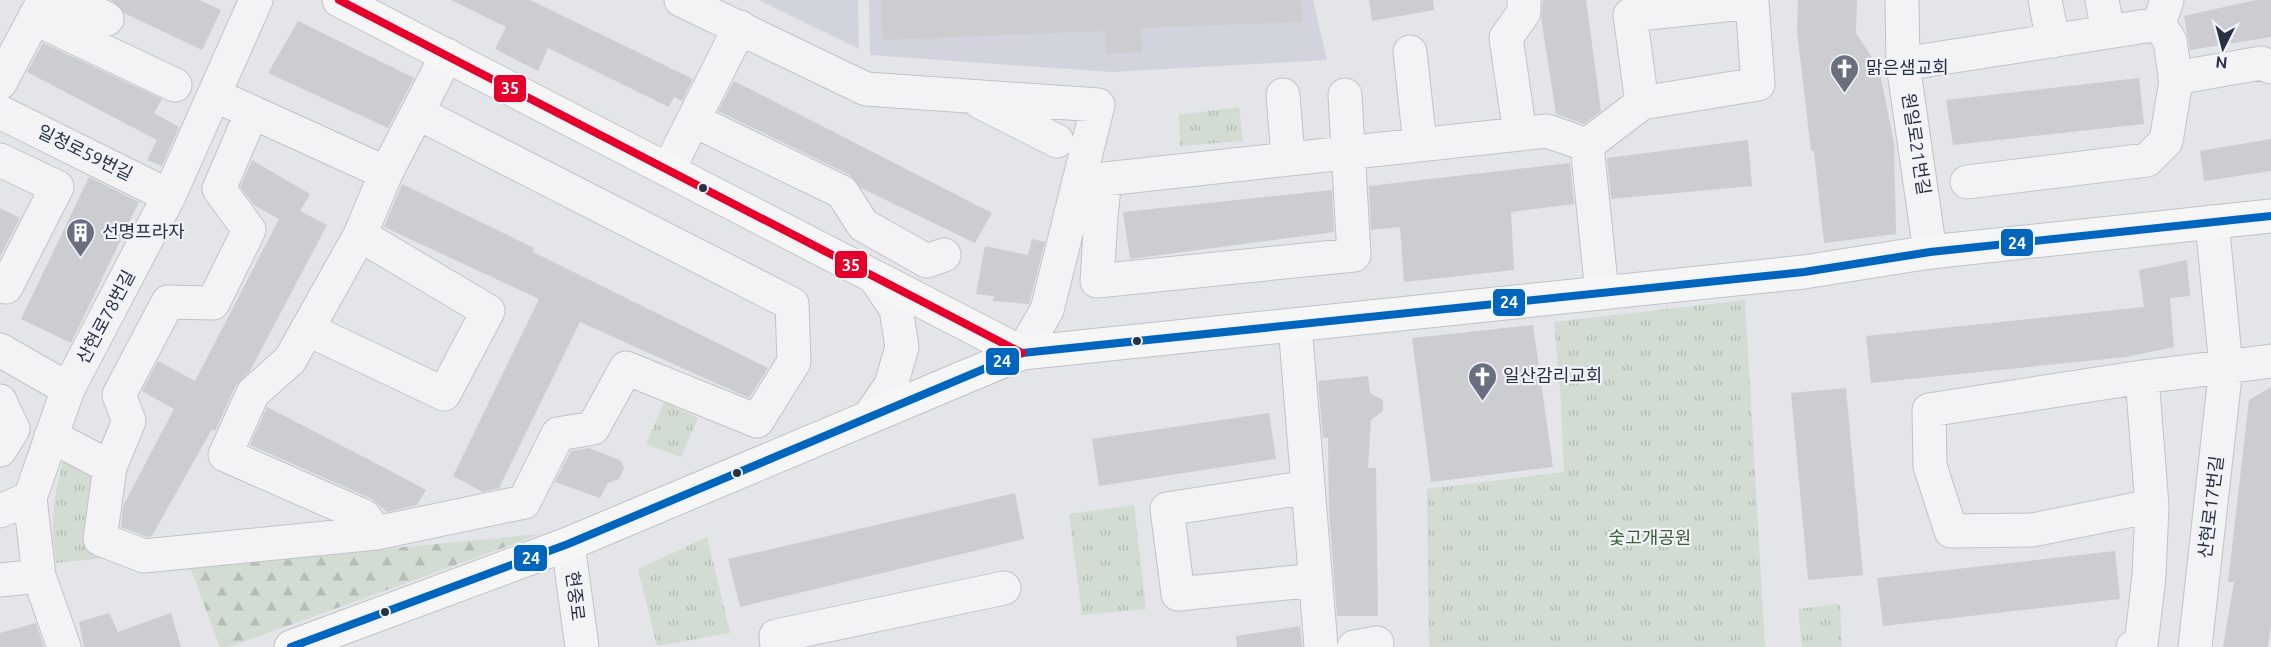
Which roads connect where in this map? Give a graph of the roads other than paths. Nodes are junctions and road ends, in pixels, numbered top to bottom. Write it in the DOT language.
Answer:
graph roads {
  1 [pos="70,0"];
  2 [pos="256,0"];
  3 [pos="339,0"];
  4 [pos="681,0"];
  5 [pos="1524,0"];
  6 [pos="1902,0"];
  7 [pos="2045,0"];
  8 [pos="2102,0"];
  9 [pos="39,9"];
  10 [pos="2163,12"];
  11 [pos="107,20"];
  12 [pos="740,27"];
  13 [pos="2108,32"];
  14 [pos="2053,41"];
  15 [pos="1410,52"];
  16 [pos="447,55"];
  17 [pos="1903,64"];
  18 [pos="2271,67"];
  19 [pos="2175,78"];
  20 [pos="0,82"];
  21 [pos="175,85"];
  22 [pos="214,95"];
  23 [pos="968,95"];
  24 [pos="1283,95"];
  25 [pos="1345,95"];
  26 [pos="1642,103"];
  27 [pos="0,112"];
  28 [pos="252,112"];
  29 [pos="418,113"];
  30 [pos="693,120"];
  31 [pos="1520,134"];
  32 [pos="1057,141"];
  33 [pos="1420,144"];
  34 [pos="1587,145"];
  35 [pos="1349,151"];
  36 [pos="1288,158"];
  37 [pos="0,160"];
  38 [pos="668,170"];
  39 [pos="386,173"];
  40 [pos="1967,182"];
  41 [pos="169,196"];
  42 [pos="1085,216"];
  43 [pos="2271,216"];
  44 [pos="2212,222"];
  45 [pos="360,236"];
  46 [pos="1930,252"];
  47 [pos="944,255"];
  48 [pos="876,279"];
  49 [pos="0,284"];
  50 [pos="1602,293"];
  51 [pos="1295,325"];
  52 [pos="307,329"];
  53 [pos="0,350"];
  54 [pos="1022,353"];
  55 [pos="2271,362"];
  56 [pos="2226,367"];
  57 [pos="2142,377"];
  58 [pos="68,389"];
  59 [pos="0,401"];
  60 [pos="869,417"];
  61 [pos="51,436"];
  62 [pos="0,450"];
  63 [pos="110,467"];
  64 [pos="1308,487"];
  65 [pos="30,498"];
  66 [pos="2152,506"];
  67 [pos="0,511"];
  68 [pos="376,533"];
  69 [pos="568,544"];
  70 [pos="39,576"];
  71 [pos="0,580"];
  72 [pos="1316,580"];
  73 [pos="1004,588"];
  74 [pos="64,647"];
  75 [pos="291,647"];
  76 [pos="582,647"];
  77 [pos="777,647"];
  78 [pos="1321,647"];
  79 [pos="2133,647"];
  80 [pos="2194,647"];
  1 -- 11 [label="street"];
  2 -- 22 [label="street, 산현로78번길"];
  3 -- 16 [label="main road"];
  4 -- 12 [label="street"];
  5 -- 31 [label="street"];
  6 -- 17 [label="street, 원일로21번길"];
  7 -- 14 [label="street"];
  8 -- 13 [label="street"];
  9 -- 20 [label="street"];
  9 -- 21 [label="street"];
  10 -- 13 [label="street"];
  10 -- 19 [label="street"];
  12 -- 23 [label="street"];
  12 -- 30 [label="street"];
  13 -- 14 [label="street"];
  14 -- 17 [label="street"];
  15 -- 33 [label="street"];
  16 -- 29 [label="street"];
  16 -- 38 [label="main road"];
  17 -- 46 [label="street, 원일로21번길"];
  18 -- 19 [label="street"];
  19 -- 40 [label="street"];
  22 -- 28 [label="street"];
  22 -- 41 [label="street, 산현로78번길"];
  23 -- 32 [label="street"];
  23 -- 42 [label="street"];
  24 -- 36 [label="street"];
  25 -- 35 [label="street"];
  26 -- 34 [label="street"];
  27 -- 41 [label="street, 일청로59번길"];
  28 -- 39 [label="street"];
  28 -- 63 [label="street"];
  29 -- 39 [label="street"];
  29 -- 68 [label="street"];
  30 -- 38 [label="street"];
  30 -- 47 [label="street"];
  31 -- 33 [label="street"];
  31 -- 34 [label="street"];
  33 -- 35 [label="street"];
  34 -- 50 [label="street"];
  35 -- 36 [label="street"];
  35 -- 42 [label="street"];
  36 -- 42 [label="street"];
  37 -- 49 [label="street"];
  38 -- 48 [label="main road"];
  39 -- 45 [label="street"];
  41 -- 58 [label="street, 산현로78번길"];
  42 -- 54 [label="street"];
  43 -- 44 [label="main road"];
  44 -- 46 [label="main road"];
  44 -- 56 [label="street, 산현로17번길"];
  45 -- 52 [label="street"];
  45 -- 52 [label="street"];
  46 -- 50 [label="main road"];
  48 -- 54 [label="main road"];
  48 -- 60 [label="street"];
  50 -- 51 [label="main road"];
  51 -- 54 [label="main road"];
  51 -- 64 [label="street"];
  52 -- 68 [label="street"];
  53 -- 58 [label="street"];
  54 -- 60 [label="main road"];
  55 -- 56 [label="street"];
  56 -- 57 [label="street"];
  56 -- 80 [label="street, 산현로17번길"];
  57 -- 66 [label="street"];
  57 -- 66 [label="street"];
  58 -- 61 [label="street, 산현로78번길"];
  59 -- 62 [label="street"];
  60 -- 69 [label="main road"];
  61 -- 63 [label="street"];
  61 -- 65 [label="street, 산현로78번길"];
  63 -- 68 [label="street"];
  64 -- 72 [label="street"];
  64 -- 72 [label="street"];
  65 -- 67 [label="street"];
  65 -- 70 [label="street, 산현로78번길"];
  66 -- 79 [label="street"];
  69 -- 75 [label="main road"];
  69 -- 76 [label="street, 현중로"];
  70 -- 71 [label="street"];
  70 -- 74 [label="street, 산현로78번길"];
  72 -- 78 [label="street"];
  73 -- 77 [label="street"];
}
